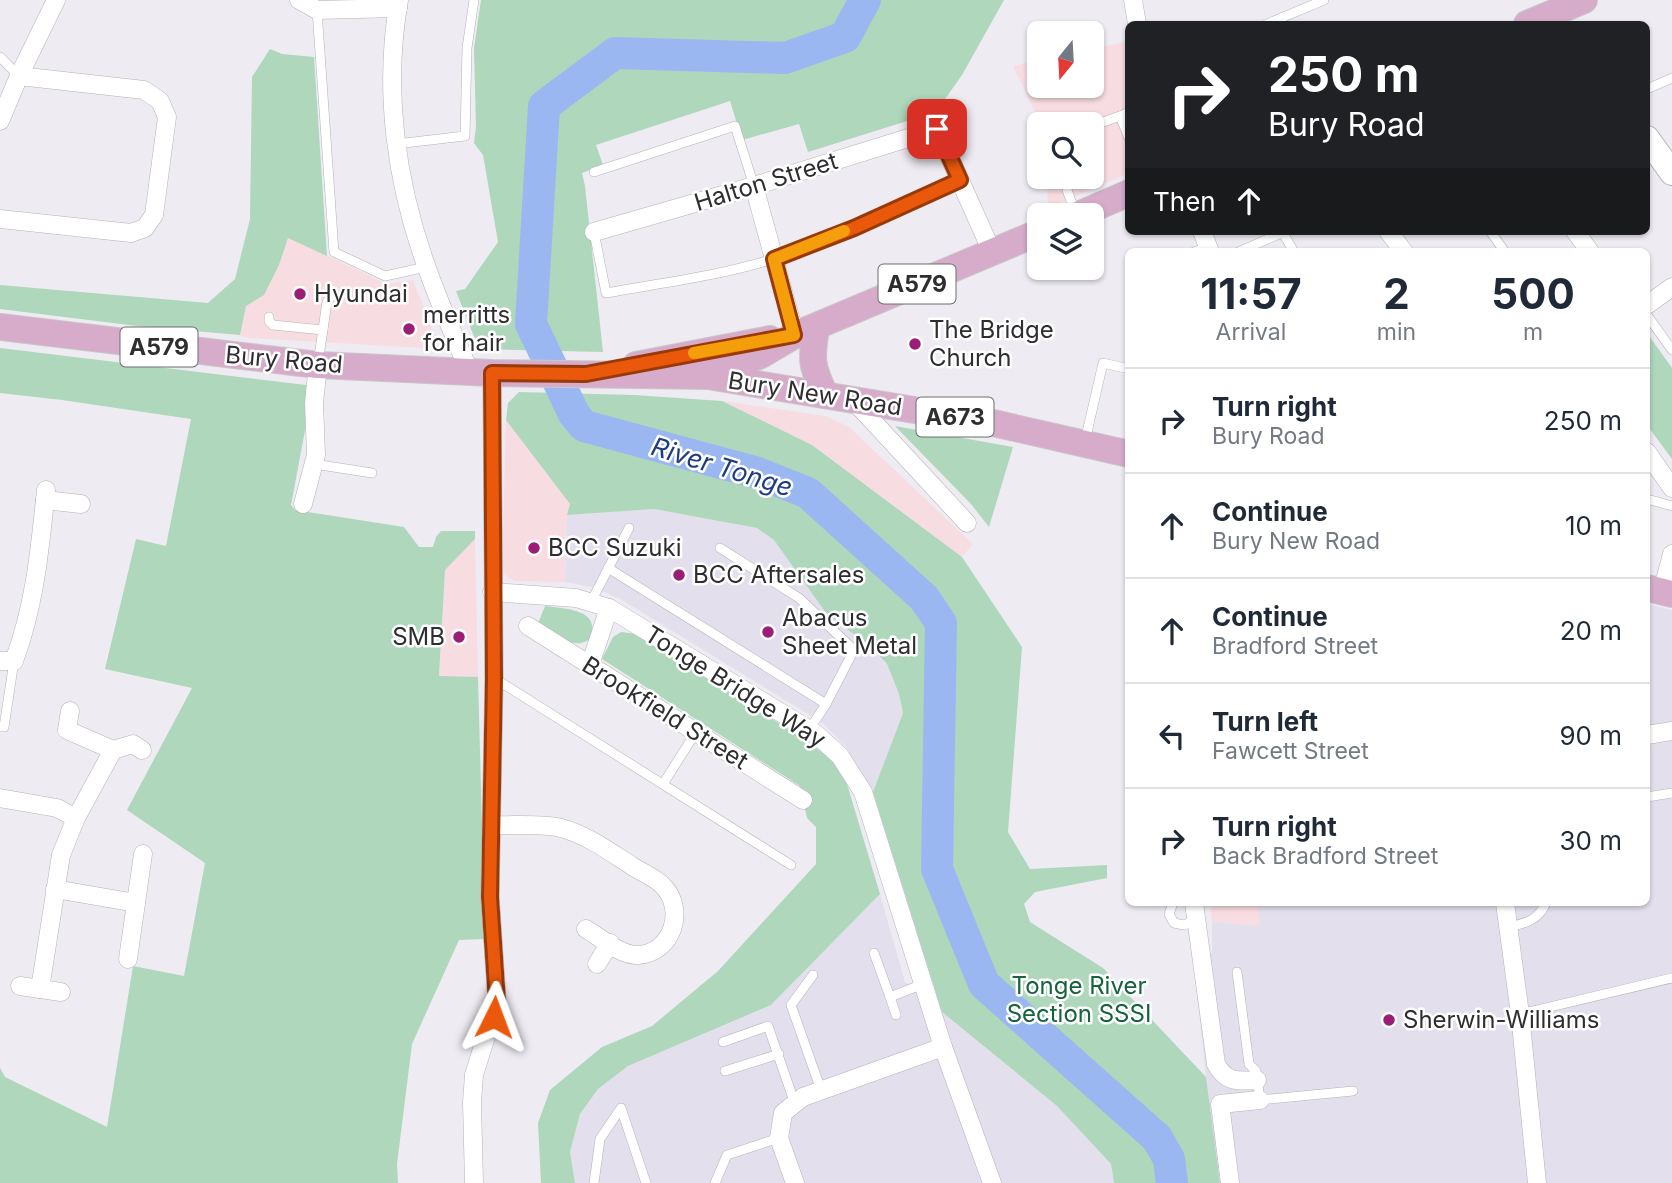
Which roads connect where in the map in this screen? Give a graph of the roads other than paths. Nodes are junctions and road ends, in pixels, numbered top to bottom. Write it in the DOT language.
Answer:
graph roads {
  1 [pos="57,0"];
  2 [pos="299,0"];
  3 [pos="474,0"];
  4 [pos="1133,0"];
  5 [pos="1324,0"];
  6 [pos="1584,0"];
  7 [pos="398,4"];
  8 [pos="317,10"];
  9 [pos="1553,13"];
  10 [pos="1136,21"];
  11 [pos="1275,21"];
  12 [pos="1534,21"];
  13 [pos="0,57"];
  14 [pos="19,76"];
  15 [pos="1672,78"];
  16 [pos="1650,88"];
  17 [pos="1125,114"];
  18 [pos="0,121"];
  19 [pos="1104,122"];
  20 [pos="1650,142"];
  21 [pos="396,144"];
  22 [pos="1670,167"];
  23 [pos="594,172"];
  24 [pos="960,180"];
  25 [pos="754,186"];
  26 [pos="1125,195"];
  27 [pos="1104,204"];
  28 [pos="0,219"];
  29 [pos="594,232"];
  30 [pos="1278,235"];
  31 [pos="1027,237"];
  32 [pos="1247,248"];
  33 [pos="992,252"];
  34 [pos="774,259"];
  35 [pos="426,267"];
  36 [pos="1672,288"];
  37 [pos="338,296"];
  38 [pos="1650,303"];
  39 [pos="269,317"];
  40 [pos="1650,319"];
  41 [pos="0,327"];
  42 [pos="323,330"];
  43 [pos="805,332"];
  44 [pos="1672,350"];
  45 [pos="318,365"];
  46 [pos="1125,368"];
  47 [pos="481,372"];
  48 [pos="580,374"];
  49 [pos="708,376"];
  50 [pos="825,396"];
  51 [pos="853,400"];
  52 [pos="1084,444"];
  53 [pos="1125,453"];
  54 [pos="1650,456"];
  55 [pos="314,464"];
  56 [pos="372,473"];
  57 [pos="1672,488"];
  58 [pos="1650,500"];
  59 [pos="81,504"];
  60 [pos="303,504"];
  61 [pos="1672,506"];
  62 [pos="967,523"];
  63 [pos="629,528"];
  64 [pos="720,548"];
  65 [pos="1672,554"];
  66 [pos="608,568"];
  67 [pos="1660,591"];
  68 [pos="492,593"];
  69 [pos="590,602"];
  70 [pos="609,608"];
  71 [pos="528,626"];
  72 [pos="7,661"];
  73 [pos="590,665"];
  74 [pos="494,678"];
  75 [pos="826,704"];
  76 [pos="70,710"];
  77 [pos="2,727"];
  78 [pos="809,730"];
  79 [pos="1672,731"];
  80 [pos="696,732"];
  81 [pos="1650,734"];
  82 [pos="113,750"];
  83 [pos="142,750"];
  84 [pos="663,784"];
  85 [pos="1672,793"];
  86 [pos="1650,797"];
  87 [pos="0,799"];
  88 [pos="803,800"];
  89 [pos="76,818"];
  90 [pos="491,825"];
  91 [pos="143,855"];
  92 [pos="791,865"];
  93 [pos="55,889"];
  94 [pos="136,903"];
  95 [pos="1171,906"];
  96 [pos="1506,906"];
  97 [pos="1545,906"];
  98 [pos="1195,911"];
  99 [pos="1510,926"];
  100 [pos="586,929"];
  101 [pos="610,943"];
  102 [pos="874,953"];
  103 [pos="128,959"];
  104 [pos="597,964"];
  105 [pos="1237,972"];
  106 [pos="813,975"];
  107 [pos="1672,978"];
  108 [pos="923,984"];
  109 [pos="20,986"];
  110 [pos="40,989"];
  111 [pos="61,992"];
  112 [pos="890,997"];
  113 [pos="1520,1014"];
  114 [pos="897,1015"];
  115 [pos="723,1042"];
  116 [pos="943,1047"];
  117 [pos="779,1054"];
  118 [pos="725,1071"];
  119 [pos="1257,1080"];
  120 [pos="821,1090"];
  121 [pos="1353,1091"];
  122 [pos="1260,1100"];
  123 [pos="795,1104"];
  124 [pos="779,1138"];
  125 [pos="474,1183"];
  126 [pos="594,1183"];
  127 [pos="646,1183"];
  128 [pos="715,1183"];
  129 [pos="794,1183"];
  130 [pos="992,1183"];
  131 [pos="1230,1183"];
  132 [pos="1538,1183"];
  1 -- 14 [label="street"];
  2 -- 8 [label="street"];
  3 -- 21 [label="lane"];
  4 -- 10 [label="street"];
  5 -- 11 [label="lane"];
  6 -- 9 [label="main road"];
  7 -- 8 [label="street"];
  7 -- 21 [label="street"];
  8 -- 35 [label="lane"];
  9 -- 12 [label="main road"];
  13 -- 14 [label="lane"];
  14 -- 18 [label="street"];
  14 -- 28 [label="street"];
  15 -- 16 [label="lane"];
  17 -- 19 [label="lane"];
  20 -- 22 [label="main road"];
  21 -- 35 [label="street"];
  23 -- 25 [label="lane"];
  24 -- 25 [label="street, Halton Street"];
  24 -- 33 [label="street"];
  24 -- 34 [label="lane"];
  25 -- 29 [label="street, Halton Street"];
  25 -- 34 [label="street"];
  26 -- 27 [label="main road"];
  29 -- 34 [label="lane"];
  30 -- 32 [label="lane"];
  31 -- 33 [label="main road, A579"];
  33 -- 43 [label="main road, A579"];
  34 -- 43 [label="street"];
  35 -- 47 [label="street"];
  36 -- 38 [label="street"];
  37 -- 42 [label="lane"];
  39 -- 42 [label="lane"];
  40 -- 44 [label="lane"];
  41 -- 45 [label="main road, Bury Road / A579"];
  42 -- 45 [label="lane"];
  43 -- 48 [label="main road, A579"];
  43 -- 49 [label="main road, A579"];
  43 -- 50 [label="main road"];
  45 -- 47 [label="main road, Bury Road / A579"];
  45 -- 55 [label="street"];
  46 -- 52 [label="lane"];
  47 -- 48 [label="main road, Bury Road / A579"];
  47 -- 68 [label="street"];
  48 -- 49 [label="main road, A579"];
  49 -- 50 [label="main road, Bury New Road / A673"];
  50 -- 51 [label="main road, Bury New Road / A673"];
  51 -- 52 [label="main road, Bury New Road / A673"];
  51 -- 62 [label="street"];
  52 -- 53 [label="main road, Bury New Road / A673"];
  54 -- 57 [label="street"];
  55 -- 56 [label="lane"];
  55 -- 60 [label="street"];
  58 -- 61 [label="lane"];
  59 -- 72 [label="street"];
  63 -- 66 [label="lane"];
  64 -- 75 [label="lane"];
  65 -- 67 [label="street"];
  66 -- 69 [label="lane"];
  66 -- 75 [label="lane"];
  68 -- 69 [label="street, Tonge Bridge Way"];
  68 -- 74 [label="street"];
  69 -- 70 [label="street, Tonge Bridge Way"];
  70 -- 73 [label="street"];
  70 -- 78 [label="street, Tonge Bridge Way"];
  71 -- 73 [label="street, Brookfield Street"];
  72 -- 77 [label="lane"];
  73 -- 80 [label="street, Brookfield Street"];
  74 -- 84 [label="lane"];
  74 -- 90 [label="street"];
  75 -- 78 [label="lane"];
  76 -- 82 [label="street"];
  78 -- 108 [label="street, Tonge Bridge Way"];
  79 -- 81 [label="street"];
  80 -- 84 [label="lane"];
  80 -- 88 [label="street, Brookfield Street"];
  82 -- 83 [label="street"];
  82 -- 89 [label="street"];
  84 -- 92 [label="lane"];
  85 -- 86 [label="lane"];
  87 -- 89 [label="street"];
  89 -- 93 [label="street"];
  90 -- 101 [label="street"];
  90 -- 125 [label="street"];
  91 -- 94 [label="street"];
  93 -- 94 [label="street"];
  93 -- 110 [label="street"];
  94 -- 103 [label="street"];
  95 -- 98 [label="lane"];
  96 -- 99 [label="street"];
  97 -- 99 [label="lane"];
  98 -- 119 [label="street"];
  99 -- 113 [label="street"];
  100 -- 101 [label="street"];
  101 -- 104 [label="street"];
  102 -- 112 [label="lane"];
  105 -- 119 [label="lane"];
  106 -- 120 [label="lane"];
  107 -- 113 [label="lane"];
  108 -- 112 [label="lane"];
  108 -- 116 [label="street, Tonge Bridge Way"];
  109 -- 110 [label="street"];
  110 -- 111 [label="street"];
  112 -- 114 [label="lane"];
  113 -- 132 [label="street"];
  115 -- 117 [label="lane"];
  116 -- 120 [label="street"];
  116 -- 130 [label="street, Tonge Bridge Way"];
  117 -- 118 [label="lane"];
  117 -- 123 [label="lane"];
  119 -- 122 [label="lane"];
  120 -- 123 [label="street"];
  121 -- 122 [label="lane"];
  122 -- 131 [label="street"];
  123 -- 124 [label="street"];
  124 -- 128 [label="lane"];
  124 -- 129 [label="street"];
  126 -- 127 [label="lane"];
}
